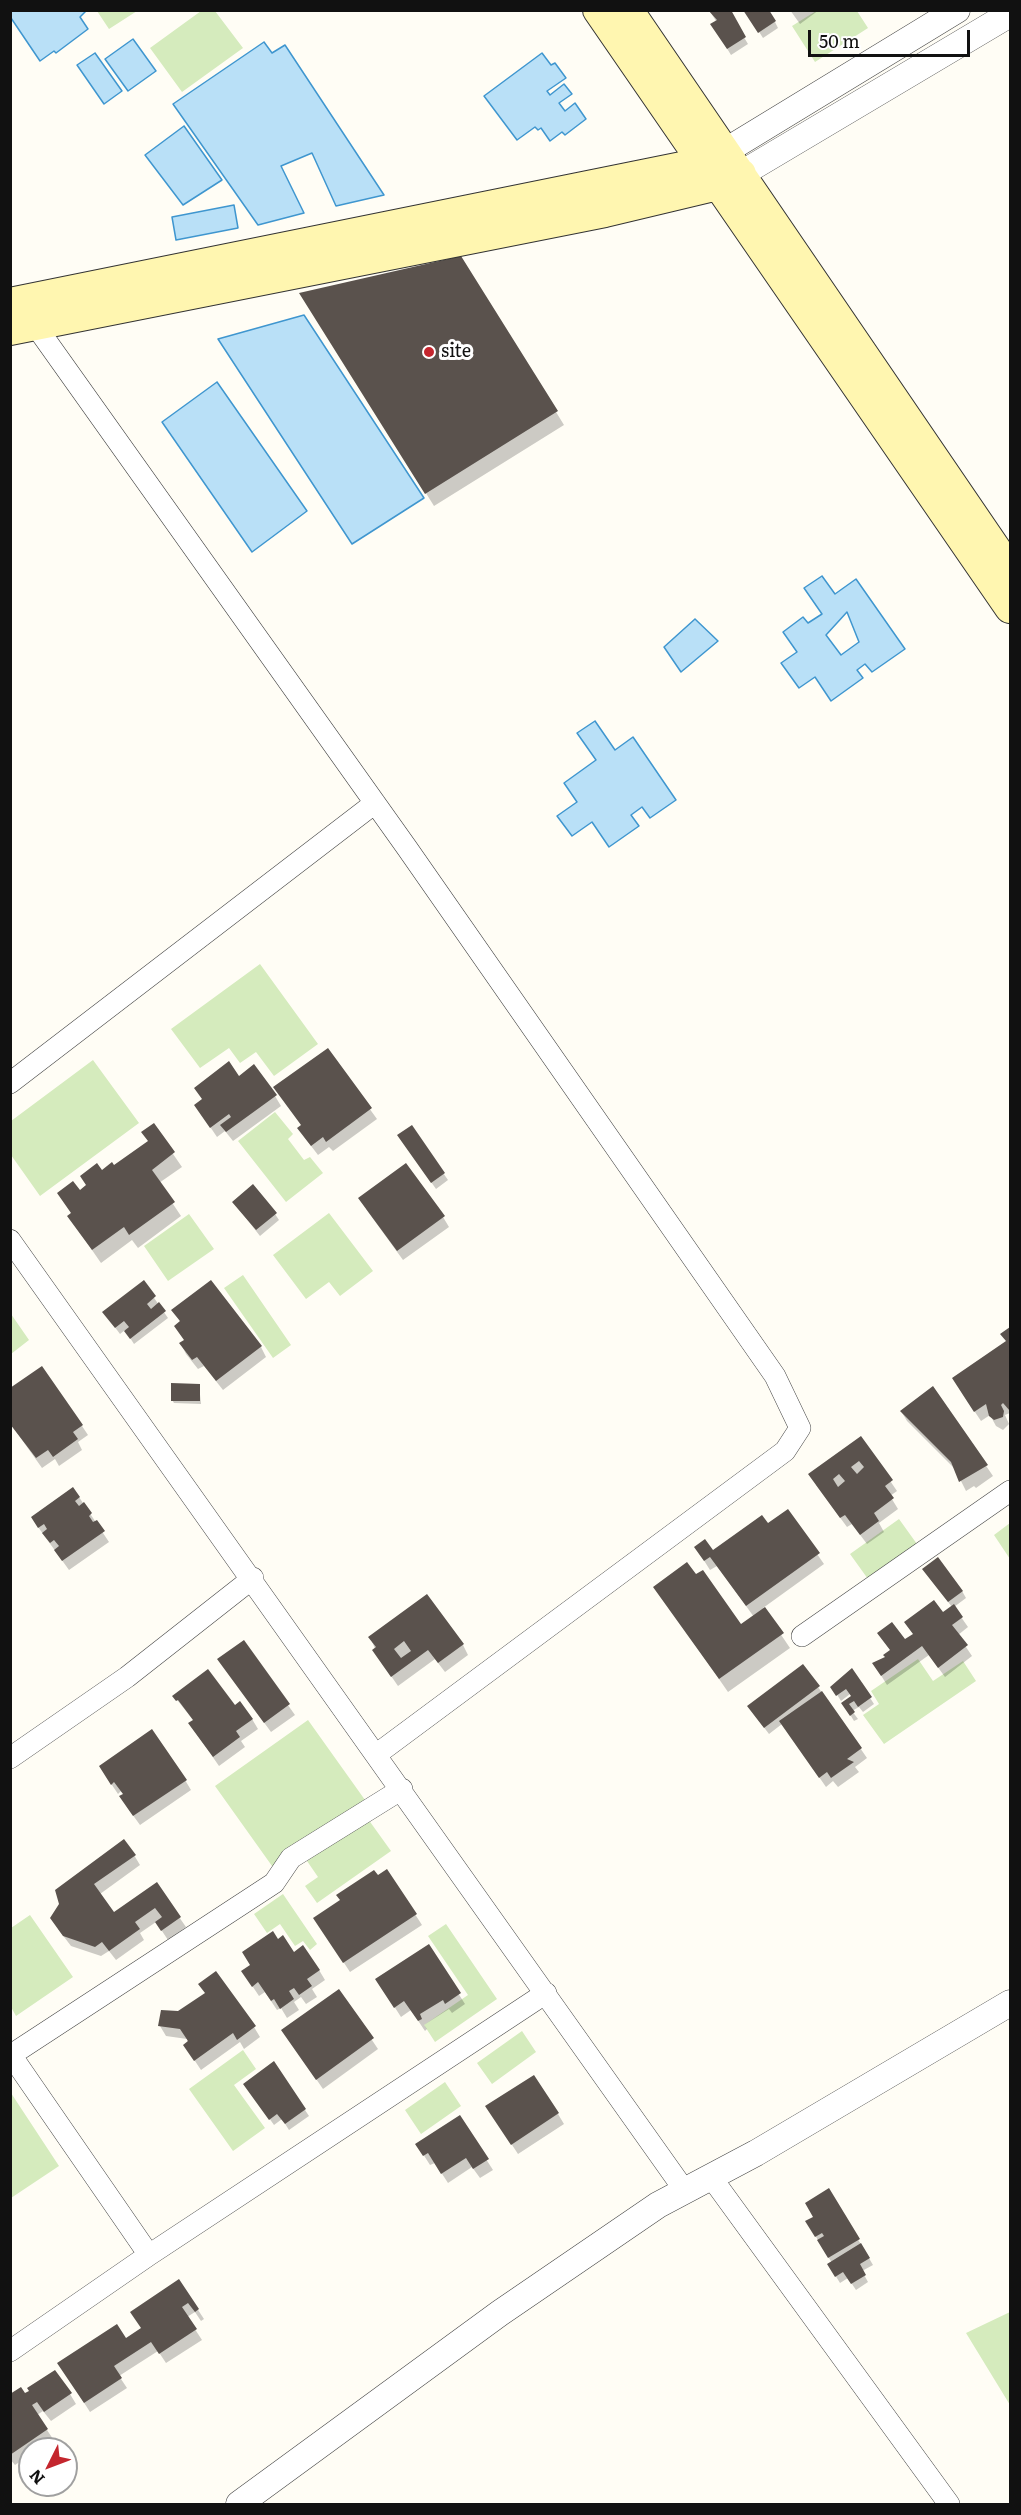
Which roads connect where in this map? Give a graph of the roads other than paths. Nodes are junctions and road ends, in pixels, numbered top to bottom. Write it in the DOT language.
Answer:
graph roads {
  1 [pos="598,10"];
  2 [pos="628,10"];
  3 [pos="957,10"];
  4 [pos="1011,14"];
  5 [pos="721,168"];
  6 [pos="10,303"];
  7 [pos="23,328"];
  8 [pos="1011,570"];
  9 [pos="1011,608"];
  10 [pos="375,803"];
  11 [pos="10,1083"];
  12 [pos="10,1240"];
  13 [pos="1011,1491"];
  14 [pos="253,1578"];
  15 [pos="802,1636"];
  16 [pos="377,1754"];
  17 [pos="10,1758"];
  18 [pos="402,1789"];
  19 [pos="546,1993"];
  20 [pos="1011,2003"];
  21 [pos="11,2055"];
  22 [pos="711,2177"];
  23 [pos="685,2191"];
  24 [pos="149,2255"];
  25 [pos="10,2351"];
  26 [pos="239,2505"];
  27 [pos="949,2505"];
  1 -- 5 [label="main road"];
  2 -- 5 [label="main road"];
  3 -- 5 [label="street"];
  4 -- 5 [label="street"];
  5 -- 6 [label="main road"];
  5 -- 7 [label="main road"];
  5 -- 8 [label="main road"];
  5 -- 9 [label="main road"];
  7 -- 10 [label="street"];
  10 -- 11 [label="street"];
  10 -- 16 [label="street"];
  12 -- 14 [label="street"];
  13 -- 15 [label="street"];
  14 -- 16 [label="street"];
  14 -- 17 [label="street"];
  16 -- 18 [label="street"];
  18 -- 19 [label="street"];
  18 -- 21 [label="street"];
  19 -- 23 [label="street"];
  19 -- 24 [label="street"];
  20 -- 22 [label="street"];
  21 -- 24 [label="street"];
  22 -- 23 [label="street"];
  22 -- 27 [label="street"];
  23 -- 26 [label="street"];
  24 -- 25 [label="street"];
}
